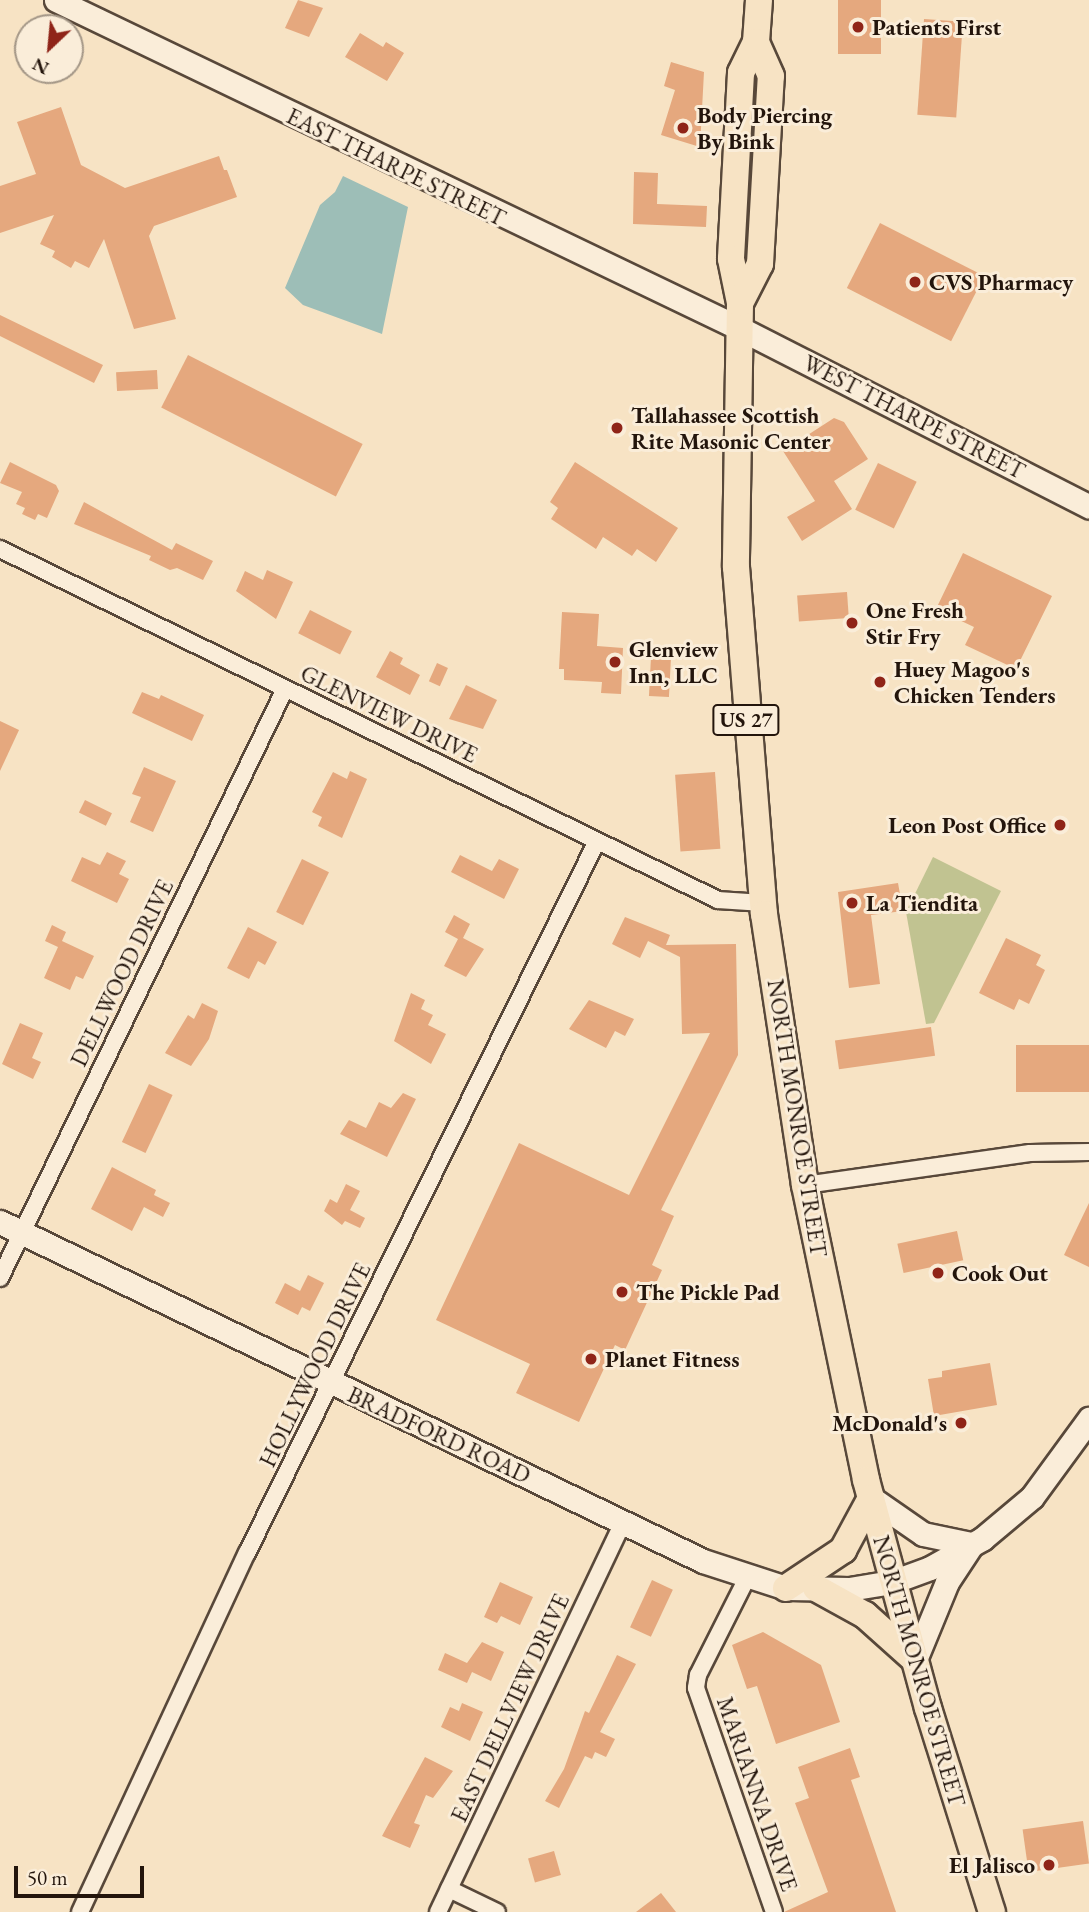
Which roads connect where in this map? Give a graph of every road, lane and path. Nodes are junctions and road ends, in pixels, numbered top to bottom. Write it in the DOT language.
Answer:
graph roads {
  1 [pos="56,0"];
  2 [pos="759,0"];
  3 [pos="739,315"];
  4 [pos="1089,506"];
  5 [pos="0,549"];
  6 [pos="285,689"];
  7 [pos="597,841"];
  8 [pos="763,903"];
  9 [pos="1089,1152"];
  10 [pos="805,1185"];
  11 [pos="0,1222"];
  12 [pos="22,1233"];
  13 [pos="0,1278"];
  14 [pos="332,1384"];
  15 [pos="1089,1419"];
  16 [pos="871,1498"];
  17 [pos="623,1522"];
  18 [pos="971,1544"];
  19 [pos="747,1577"];
  20 [pos="892,1582"];
  21 [pos="786,1588"];
  22 [pos="816,1588"];
  23 [pos="915,1660"];
  24 [pos="449,1889"];
  25 [pos="80,1912"];
  26 [pos="438,1912"];
  27 [pos="497,1912"];
  28 [pos="774,1912"];
  29 [pos="992,1912"];
  1 -- 3 [label="main road, EAST THARPE STREET"];
  2 -- 3 [label="main road, NORTH MONROE STREET / US 27"];
  3 -- 4 [label="main road, WEST THARPE STREET"];
  3 -- 8 [label="main road, NORTH MONROE STREET / US 27"];
  5 -- 6 [label="street, GLENVIEW DRIVE"];
  6 -- 7 [label="street, GLENVIEW DRIVE"];
  6 -- 12 [label="street, DELLWOOD DRIVE"];
  7 -- 8 [label="street, GLENVIEW DRIVE"];
  7 -- 14 [label="street, HOLLYWOOD DRIVE"];
  8 -- 10 [label="main road, NORTH MONROE STREET / US 27"];
  9 -- 10 [label="street"];
  10 -- 16 [label="main road, NORTH MONROE STREET / US 27"];
  11 -- 12 [label="main road, BRADFORD ROAD"];
  12 -- 13 [label="street, DELLWOOD DRIVE"];
  12 -- 14 [label="main road, BRADFORD ROAD"];
  14 -- 17 [label="main road, BRADFORD ROAD"];
  14 -- 25 [label="street, HOLLYWOOD DRIVE"];
  15 -- 18 [label="main road"];
  16 -- 18 [label="main road"];
  16 -- 20 [label="main road, NORTH MONROE STREET / US 27"];
  16 -- 21 [label="main road"];
  17 -- 19 [label="main road, BRADFORD ROAD"];
  17 -- 24 [label="street, EAST DELLVIEW DRIVE"];
  18 -- 20 [label="main road"];
  18 -- 23 [label="main road"];
  19 -- 21 [label="main road, BRADFORD ROAD"];
  19 -- 28 [label="street, MARIANNA DRIVE"];
  20 -- 22 [label="main road, BRADFORD ROAD"];
  20 -- 23 [label="main road, NORTH MONROE STREET / US 27"];
  21 -- 22 [label="main road, BRADFORD ROAD"];
  22 -- 23 [label="main road"];
  23 -- 29 [label="main road, NORTH MONROE STREET / US 27"];
  24 -- 26 [label="street, EAST DELLVIEW DRIVE"];
  24 -- 27 [label="street"];
}
